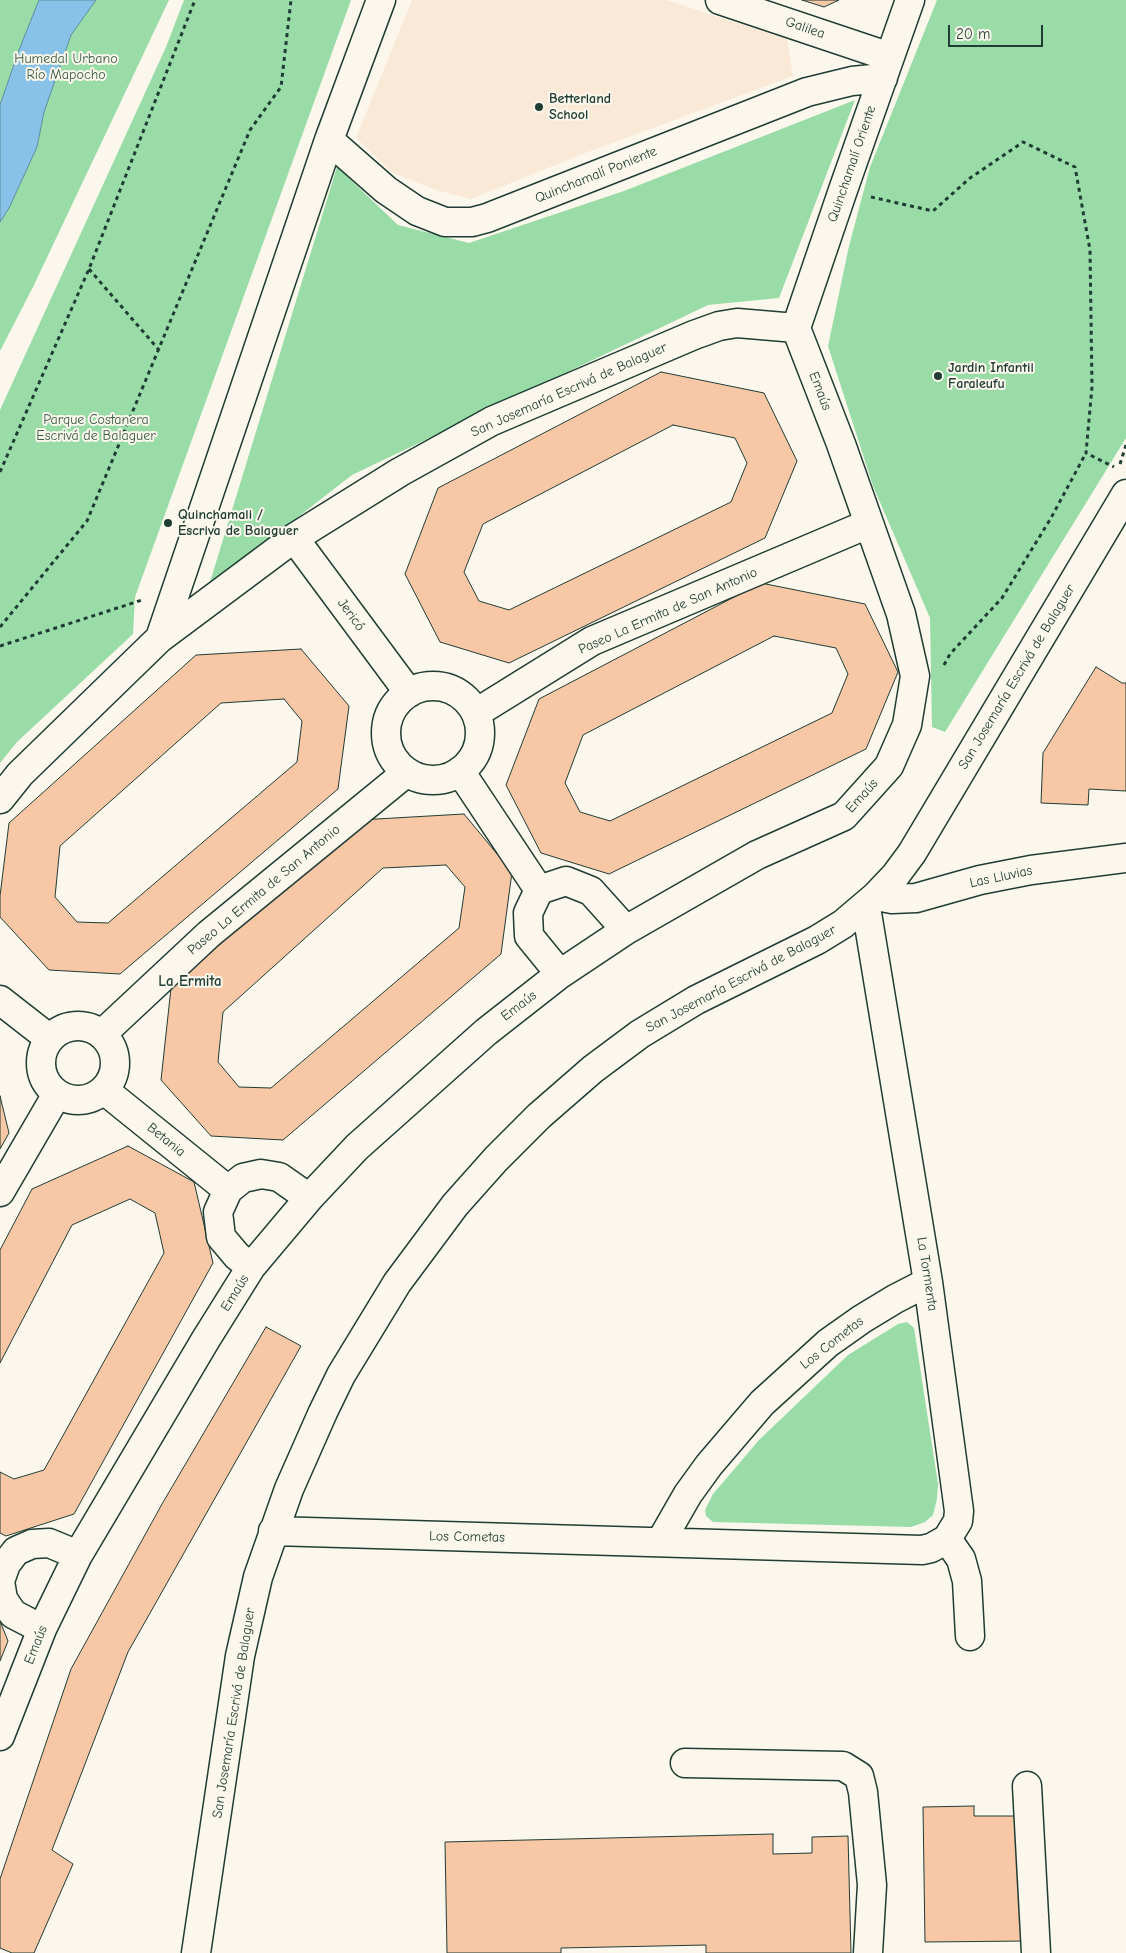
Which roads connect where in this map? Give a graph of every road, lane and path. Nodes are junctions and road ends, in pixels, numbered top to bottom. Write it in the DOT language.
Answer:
graph roads {
  1 [pos="195,0"];
  2 [pos="291,0"];
  3 [pos="381,0"];
  4 [pos="720,0"];
  5 [pos="910,0"];
  6 [pos="886,68"];
  7 [pos="329,140"];
  8 [pos="843,190"];
  9 [pos="89,268"];
  10 [pos="796,328"];
  11 [pos="159,350"];
  12 [pos="1126,445"];
  13 [pos="1086,453"];
  14 [pos="0,472"];
  15 [pos="1126,494"];
  16 [pos="868,524"];
  17 [pos="294,538"];
  18 [pos="176,589"];
  19 [pos="0,627"];
  20 [pos="160,638"];
  21 [pos="0,646"];
  22 [pos="941,670"];
  23 [pos="408,693"];
  24 [pos="476,713"];
  25 [pos="460,771"];
  26 [pos="407,772"];
  27 [pos="0,800"];
  28 [pos="1126,858"];
  29 [pos="539,890"];
  30 [pos="871,901"];
  31 [pos="626,930"];
  32 [pos="560,974"];
  33 [pos="0,1000"];
  34 [pos="102,1034"];
  35 [pos="50,1039"];
  36 [pos="104,1090"];
  37 [pos="57,1094"];
  38 [pos="228,1190"];
  39 [pos="0,1192"];
  40 [pos="309,1198"];
  41 [pos="251,1267"];
  42 [pos="928,1282"];
  43 [pos="273,1532"];
  44 [pos="947,1539"];
  45 [pos="661,1541"];
  46 [pos="78,1555"];
  47 [pos="3,1563"];
  48 [pos="42,1629"];
  49 [pos="970,1636"];
  50 [pos="0,1736"];
  51 [pos="685,1762"];
  52 [pos="1027,1786"];
  53 [pos="196,1953"];
  54 [pos="868,1953"];
  55 [pos="1036,1953"];
  1 -- 9 [label="path"];
  2 -- 11 [label="path"];
  3 -- 7 [label="street, San Josemaría Escrivá de Balaguer"];
  4 -- 6 [label="street, Galilea"];
  5 -- 6 [label="street, Quinchamalí Oriente"];
  6 -- 7 [label="street, Quinchamalí Poniente"];
  6 -- 8 [label="street, Quinchamalí Oriente"];
  7 -- 18 [label="street, San Josemaría Escrivá de Balaguer"];
  8 -- 10 [label="street, Quinchamalí Oriente"];
  8 -- 13 [label="path"];
  9 -- 11 [label="path"];
  9 -- 14 [label="path"];
  10 -- 16 [label="street, Emaús"];
  10 -- 17 [label="street, San Josemaría Escrivá de Balaguer"];
  11 -- 19 [label="path"];
  12 -- 13 [label="path"];
  13 -- 22 [label="path"];
  15 -- 30 [label="street, San Josemaría Escrivá de Balaguer"];
  16 -- 24 [label="street, Paseo La Ermita de San Antonio"];
  16 -- 31 [label="street, Emaús"];
  17 -- 20 [label="street, San Josemaría Escrivá de Balaguer"];
  17 -- 23 [label="street, Jericó"];
  18 -- 20 [label="street, San Josemaría Escrivá de Balaguer"];
  18 -- 21 [label="path"];
  20 -- 27 [label="street, San Josemaría Escrivá de Balaguer"];
  23 -- 24 [label="street"];
  23 -- 26 [label="street"];
  24 -- 25 [label="street"];
  25 -- 26 [label="street"];
  25 -- 29 [label="street"];
  26 -- 34 [label="street, Paseo La Ermita de San Antonio"];
  28 -- 30 [label="street, Las Lluvias"];
  29 -- 31 [label="street"];
  29 -- 32 [label="street"];
  30 -- 42 [label="street, La Tormenta"];
  30 -- 43 [label="street, San Josemaría Escrivá de Balaguer"];
  31 -- 32 [label="street, Emaús"];
  32 -- 40 [label="street, Emaús"];
  33 -- 35 [label="street"];
  34 -- 35 [label="street"];
  34 -- 36 [label="street"];
  35 -- 37 [label="street"];
  36 -- 37 [label="street"];
  36 -- 38 [label="street, Betania"];
  37 -- 39 [label="street"];
  38 -- 40 [label="street"];
  38 -- 41 [label="street"];
  40 -- 41 [label="street, Emaús"];
  41 -- 46 [label="street, Emaús"];
  42 -- 44 [label="street, La Tormenta"];
  42 -- 45 [label="street, Los Cometas"];
  43 -- 45 [label="street, Los Cometas"];
  43 -- 53 [label="street, San Josemaría Escrivá de Balaguer"];
  44 -- 45 [label="street, Los Cometas"];
  44 -- 49 [label="street"];
  46 -- 47 [label="street"];
  46 -- 48 [label="street, Emaús"];
  47 -- 48 [label="street"];
  48 -- 50 [label="street, Emaús"];
  51 -- 54 [label="street"];
  52 -- 55 [label="street"];
}
